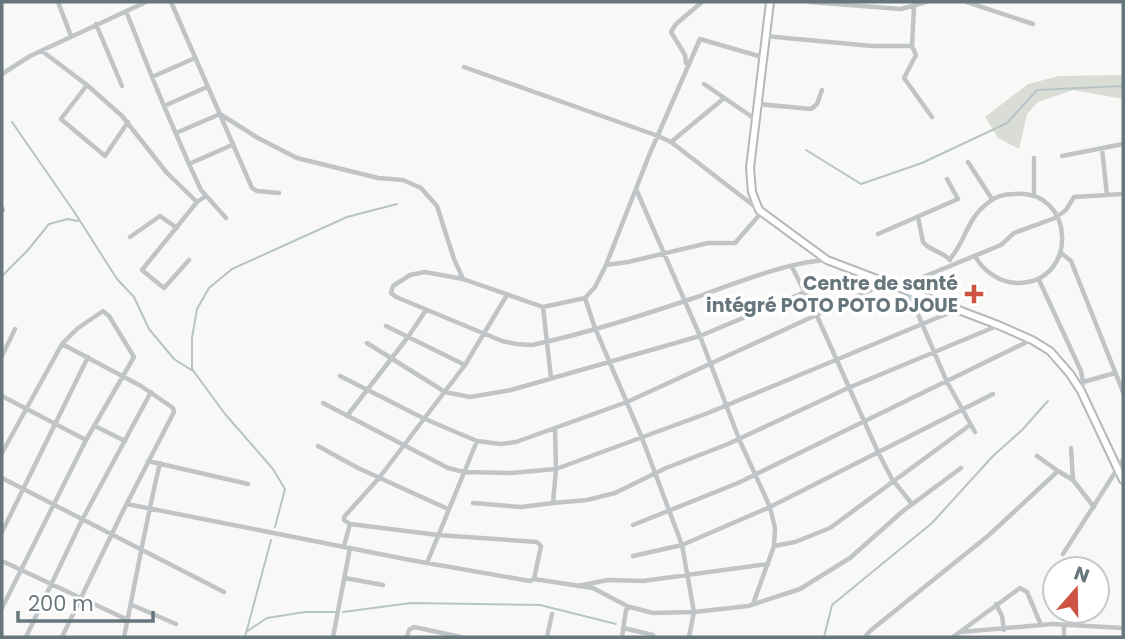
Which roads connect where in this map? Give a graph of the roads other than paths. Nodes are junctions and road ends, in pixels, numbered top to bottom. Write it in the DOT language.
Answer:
graph roads {
  1 [pos="58,2"];
  2 [pos="146,2"];
  3 [pos="171,2"];
  4 [pos="702,2"];
  5 [pos="770,2"];
  6 [pos="810,2"];
  7 [pos="824,2"];
  8 [pos="926,2"];
  9 [pos="967,2"];
  10 [pos="914,7"];
  11 [pos="126,11"];
  12 [pos="96,24"];
  13 [pos="1033,24"];
  14 [pos="71,36"];
  15 [pos="765,36"];
  16 [pos="912,46"];
  17 [pos="42,51"];
  18 [pos="762,57"];
  19 [pos="195,58"];
  20 [pos="464,68"];
  21 [pos="685,69"];
  22 [pos="2,74"];
  23 [pos="152,77"];
  24 [pos="704,84"];
  25 [pos="87,85"];
  26 [pos="122,86"];
  27 [pos="207,87"];
  28 [pos="822,90"];
  29 [pos="723,99"];
  30 [pos="757,103"];
  31 [pos="164,106"];
  32 [pos="220,114"];
  33 [pos="932,117"];
  34 [pos="755,119"];
  35 [pos="128,122"];
  36 [pos="176,133"];
  37 [pos="658,135"];
  38 [pos="671,142"];
  39 [pos="1123,144"];
  40 [pos="232,145"];
  41 [pos="1102,149"];
  42 [pos="1062,156"];
  43 [pos="1034,158"];
  44 [pos="968,162"];
  45 [pos="189,164"];
  46 [pos="947,179"];
  47 [pos="636,190"];
  48 [pos="279,192"];
  49 [pos="1123,194"];
  50 [pos="1034,195"];
  51 [pos="1107,195"];
  52 [pos="206,196"];
  53 [pos="992,199"];
  54 [pos="197,202"];
  55 [pos="760,211"];
  56 [pos="1058,216"];
  57 [pos="918,217"];
  58 [pos="226,218"];
  59 [pos="177,228"];
  60 [pos="878,234"];
  61 [pos="131,237"];
  62 [pos="1060,252"];
  63 [pos="663,254"];
  64 [pos="975,256"];
  65 [pos="950,259"];
  66 [pos="189,260"];
  67 [pos="827,260"];
  68 [pos="606,265"];
  69 [pos="950,266"];
  70 [pos="792,267"];
  71 [pos="463,279"];
  72 [pos="1039,280"];
  73 [pos="887,283"];
  74 [pos="898,287"];
  75 [pos="907,291"];
  76 [pos="805,292"];
  77 [pos="507,295"];
  78 [pos="585,298"];
  79 [pos="685,301"];
  80 [pos="543,307"];
  81 [pos="426,310"];
  82 [pos="957,310"];
  83 [pos="817,316"];
  84 [pos="921,324"];
  85 [pos="998,325"];
  86 [pos="386,326"];
  87 [pos="595,328"];
  88 [pos="15,329"];
  89 [pos="485,334"];
  90 [pos="700,336"];
  91 [pos="408,337"];
  92 [pos="1032,340"];
  93 [pos="548,341"];
  94 [pos="368,343"];
  95 [pos="62,344"];
  96 [pos="935,354"];
  97 [pos="2,356"];
  98 [pos="88,358"];
  99 [pos="392,358"];
  100 [pos="609,361"];
  101 [pos="837,361"];
  102 [pos="711,364"];
  103 [pos="465,365"];
  104 [pos="1115,373"];
  105 [pos="121,376"];
  106 [pos="340,376"];
  107 [pos="551,378"];
  108 [pos="947,382"];
  109 [pos="1083,382"];
  110 [pos="848,388"];
  111 [pos="366,390"];
  112 [pos="1080,391"];
  113 [pos="151,392"];
  114 [pos="445,392"];
  115 [pos="1123,392"];
  116 [pos="993,394"];
  117 [pos="2,396"];
  118 [pos="627,402"];
  119 [pos="323,404"];
  120 [pos="727,405"];
  121 [pos="27,408"];
  122 [pos="961,409"];
  123 [pos="347,416"];
  124 [pos="425,419"];
  125 [pos="56,423"];
  126 [pos="863,424"];
  127 [pos="970,425"];
  128 [pos="95,426"];
  129 [pos="555,429"];
  130 [pos="975,432"];
  131 [pos="642,439"];
  132 [pos="739,439"];
  133 [pos="86,440"];
  134 [pos="125,440"];
  135 [pos="477,441"];
  136 [pos="405,444"];
  137 [pos="318,446"];
  138 [pos="1071,447"];
  139 [pos="878,452"];
  140 [pos="2,453"];
  141 [pos="1037,456"];
  142 [pos="1123,460"];
  143 [pos="148,461"];
  144 [pos="160,463"];
  145 [pos="961,468"];
  146 [pos="556,469"];
  147 [pos="1118,469"];
  148 [pos="1058,471"];
  149 [pos="464,472"];
  150 [pos="655,474"];
  151 [pos="755,474"];
  152 [pos="2,478"];
  153 [pos="379,478"];
  154 [pos="1073,480"];
  155 [pos="1123,480"];
  156 [pos="894,481"];
  157 [pos="248,484"];
  158 [pos="23,489"];
  159 [pos="473,503"];
  160 [pos="554,503"];
  161 [pos="912,503"];
  162 [pos="127,504"];
  163 [pos="54,506"];
  164 [pos="770,507"];
  165 [pos="1094,507"];
  166 [pos="150,508"];
  167 [pos="448,509"];
  168 [pos="670,510"];
  169 [pos="82,520"];
  170 [pos="350,524"];
  171 [pos="633,526"];
  172 [pos="2,533"];
  173 [pos="111,535"];
  174 [pos="438,535"];
  175 [pos="682,545"];
  176 [pos="774,546"];
  177 [pos="347,547"];
  178 [pos="141,551"];
  179 [pos="1063,554"];
  180 [pos="633,556"];
  181 [pos="2,561"];
  182 [pos="427,563"];
  183 [pos="768,564"];
  184 [pos="21,570"];
  185 [pos="686,576"];
  186 [pos="345,578"];
  187 [pos="534,579"];
  188 [pos="50,585"];
  189 [pos="383,585"];
  190 [pos="577,586"];
  191 [pos="225,592"];
  192 [pos="81,599"];
  193 [pos="753,604"];
  194 [pos="996,604"];
  195 [pos="132,605"];
  196 [pos="630,607"];
  197 [pos="2,608"];
  198 [pos="694,612"];
  199 [pos="552,614"];
  200 [pos="128,620"];
  201 [pos="177,624"];
  202 [pos="1041,625"];
  203 [pos="1064,625"];
  204 [pos="623,628"];
  205 [pos="1123,628"];
  206 [pos="1004,630"];
  207 [pos="961,632"];
  208 [pos="653,635"];
  209 [pos="26,637"];
  210 [pos="62,637"];
  211 [pos="124,637"];
  212 [pos="333,637"];
  213 [pos="407,637"];
  214 [pos="461,637"];
  215 [pos="547,637"];
  216 [pos="622,637"];
  217 [pos="689,637"];
  218 [pos="865,637"];
  219 [pos="953,637"];
  220 [pos="1064,637"];
  1 -- 14 [label="street"];
  2 -- 11 [label="street"];
  3 -- 19 [label="street"];
  4 -- 21 [label="street"];
  5 -- 15 [label="street"];
  6 -- 7 [label="street"];
  7 -- 10 [label="street"];
  8 -- 10 [label="street"];
  9 -- 13 [label="street"];
  10 -- 16 [label="street"];
  11 -- 12 [label="street"];
  11 -- 23 [label="street"];
  12 -- 14 [label="street"];
  12 -- 26 [label="street"];
  14 -- 17 [label="street"];
  15 -- 16 [label="street"];
  15 -- 18 [label="street"];
  16 -- 33 [label="street"];
  17 -- 22 [label="street"];
  17 -- 25 [label="street"];
  18 -- 21 [label="street"];
  18 -- 30 [label="street"];
  19 -- 23 [label="street"];
  19 -- 27 [label="street"];
  20 -- 37 [label="street"];
  21 -- 37 [label="street"];
  23 -- 31 [label="street"];
  24 -- 29 [label="street"];
  25 -- 35 [label="street"];
  25 -- 35 [label="street"];
  27 -- 31 [label="street"];
  27 -- 32 [label="street"];
  28 -- 30 [label="street"];
  29 -- 34 [label="street"];
  29 -- 38 [label="street"];
  30 -- 34 [label="street"];
  31 -- 36 [label="street"];
  32 -- 36 [label="street"];
  32 -- 40 [label="street"];
  32 -- 71 [label="street"];
  34 -- 55 [label="street"];
  35 -- 54 [label="street"];
  36 -- 45 [label="street"];
  37 -- 38 [label="street"];
  37 -- 47 [label="street"];
  38 -- 55 [label="street"];
  39 -- 41 [label="street"];
  40 -- 45 [label="street"];
  40 -- 48 [label="street"];
  41 -- 42 [label="street"];
  41 -- 51 [label="street"];
  43 -- 50 [label="street"];
  44 -- 53 [label="street"];
  45 -- 52 [label="street"];
  46 -- 57 [label="street"];
  47 -- 63 [label="street"];
  47 -- 68 [label="street"];
  49 -- 51 [label="street"];
  50 -- 53 [label="street"];
  50 -- 56 [label="street"];
  51 -- 56 [label="street"];
  52 -- 54 [label="street"];
  52 -- 58 [label="street"];
  53 -- 65 [label="street"];
  54 -- 59 [label="street"];
  55 -- 63 [label="street"];
  55 -- 67 [label="street"];
  56 -- 62 [label="street"];
  56 -- 64 [label="street"];
  57 -- 60 [label="street"];
  57 -- 65 [label="street"];
  59 -- 61 [label="street"];
  59 -- 66 [label="street"];
  62 -- 72 [label="street"];
  62 -- 104 [label="street"];
  63 -- 68 [label="street"];
  63 -- 79 [label="street"];
  64 -- 69 [label="street"];
  64 -- 72 [label="street"];
  65 -- 69 [label="street"];
  67 -- 70 [label="street"];
  67 -- 73 [label="street"];
  68 -- 78 [label="street"];
  69 -- 74 [label="street"];
  70 -- 76 [label="street"];
  70 -- 79 [label="street"];
  71 -- 77 [label="street"];
  71 -- 81 [label="street"];
  72 -- 109 [label="street"];
  73 -- 74 [label="street"];
  73 -- 83 [label="street"];
  74 -- 75 [label="street"];
  75 -- 82 [label="street"];
  75 -- 84 [label="street"];
  76 -- 83 [label="street"];
  76 -- 90 [label="street"];
  77 -- 80 [label="street"];
  77 -- 89 [label="street"];
  78 -- 80 [label="street"];
  78 -- 87 [label="street"];
  79 -- 87 [label="street"];
  79 -- 90 [label="street"];
  80 -- 93 [label="street"];
  81 -- 89 [label="street"];
  81 -- 91 [label="street"];
  82 -- 84 [label="street"];
  82 -- 85 [label="street"];
  83 -- 101 [label="street"];
  83 -- 102 [label="street"];
  84 -- 96 [label="street"];
  84 -- 101 [label="street"];
  85 -- 92 [label="street"];
  85 -- 96 [label="street"];
  86 -- 91 [label="street"];
  87 -- 93 [label="street"];
  87 -- 100 [label="street"];
  88 -- 97 [label="street"];
  89 -- 93 [label="street"];
  89 -- 103 [label="street"];
  90 -- 100 [label="street"];
  90 -- 102 [label="street"];
  91 -- 99 [label="street"];
  91 -- 103 [label="street"];
  92 -- 108 [label="street"];
  92 -- 112 [label="street"];
  93 -- 107 [label="street"];
  94 -- 99 [label="street"];
  95 -- 98 [label="street"];
  95 -- 105 [label="street"];
  95 -- 121 [label="street"];
  96 -- 108 [label="street"];
  96 -- 110 [label="street"];
  98 -- 105 [label="street"];
  98 -- 125 [label="street"];
  99 -- 111 [label="street"];
  99 -- 114 [label="street"];
  100 -- 107 [label="street"];
  100 -- 118 [label="street"];
  101 -- 110 [label="street"];
  101 -- 120 [label="street"];
  102 -- 118 [label="street"];
  102 -- 120 [label="street"];
  103 -- 114 [label="street"];
  104 -- 109 [label="street"];
  104 -- 115 [label="street"];
  105 -- 113 [label="street"];
  105 -- 128 [label="street"];
  106 -- 111 [label="street"];
  107 -- 114 [label="street"];
  108 -- 122 [label="street"];
  108 -- 126 [label="street"];
  109 -- 112 [label="street"];
  110 -- 126 [label="street"];
  110 -- 132 [label="street"];
  111 -- 123 [label="street"];
  111 -- 124 [label="street"];
  112 -- 147 [label="street"];
  113 -- 134 [label="street"];
  113 -- 143 [label="street"];
  114 -- 124 [label="street"];
  116 -- 122 [label="street"];
  117 -- 121 [label="street"];
  118 -- 129 [label="street"];
  118 -- 131 [label="street"];
  119 -- 123 [label="street"];
  120 -- 131 [label="street"];
  120 -- 132 [label="street"];
  121 -- 125 [label="street"];
  121 -- 140 [label="street"];
  122 -- 127 [label="street"];
  122 -- 139 [label="street"];
  123 -- 136 [label="street"];
  124 -- 135 [label="street"];
  124 -- 136 [label="street"];
  125 -- 133 [label="street"];
  125 -- 158 [label="street"];
  126 -- 139 [label="street"];
  126 -- 151 [label="street"];
  127 -- 130 [label="street"];
  127 -- 156 [label="street"];
  128 -- 133 [label="street"];
  128 -- 134 [label="street"];
  129 -- 135 [label="street"];
  129 -- 146 [label="street"];
  131 -- 146 [label="street"];
  131 -- 150 [label="street"];
  132 -- 150 [label="street"];
  132 -- 151 [label="street"];
  133 -- 163 [label="street"];
  134 -- 169 [label="street"];
  135 -- 149 [label="street"];
  136 -- 149 [label="street"];
  136 -- 153 [label="street"];
  137 -- 153 [label="street"];
  138 -- 154 [label="street"];
  139 -- 156 [label="street"];
  139 -- 164 [label="street"];
  141 -- 148 [label="street"];
  142 -- 147 [label="street"];
  143 -- 144 [label="street"];
  143 -- 162 [label="street"];
  144 -- 157 [label="street"];
  144 -- 166 [label="street"];
  145 -- 161 [label="street"];
  146 -- 149 [label="street"];
  146 -- 160 [label="street"];
  147 -- 155 [label="street"];
  147 -- 165 [label="street"];
  148 -- 154 [label="street"];
  148 -- 218 [label="street"];
  149 -- 167 [label="street"];
  150 -- 160 [label="street"];
  150 -- 168 [label="street"];
  151 -- 164 [label="street"];
  151 -- 168 [label="street"];
  152 -- 158 [label="street"];
  153 -- 167 [label="street"];
  153 -- 170 [label="street"];
  154 -- 165 [label="street"];
  156 -- 161 [label="street"];
  156 -- 176 [label="street"];
  158 -- 163 [label="street"];
  158 -- 172 [label="street"];
  159 -- 160 [label="street"];
  161 -- 193 [label="street"];
  162 -- 166 [label="street"];
  162 -- 173 [label="street"];
  163 -- 169 [label="street"];
  163 -- 184 [label="street"];
  164 -- 175 [label="street"];
  164 -- 176 [label="street"];
  165 -- 179 [label="street"];
  166 -- 177 [label="street"];
  166 -- 178 [label="street"];
  167 -- 174 [label="street"];
  168 -- 171 [label="street"];
  168 -- 175 [label="street"];
  169 -- 173 [label="street"];
  169 -- 188 [label="street"];
  170 -- 174 [label="street"];
  170 -- 177 [label="street"];
  173 -- 178 [label="street"];
  173 -- 192 [label="street"];
  174 -- 182 [label="street"];
  174 -- 187 [label="street"];
  175 -- 180 [label="street"];
  175 -- 185 [label="street"];
  176 -- 183 [label="street"];
  177 -- 182 [label="street"];
  177 -- 186 [label="street"];
  178 -- 191 [label="street"];
  178 -- 195 [label="street"];
  181 -- 184 [label="street"];
  182 -- 187 [label="street"];
  183 -- 185 [label="street"];
  183 -- 193 [label="street"];
  184 -- 188 [label="street"];
  184 -- 197 [label="street"];
  185 -- 190 [label="street"];
  185 -- 198 [label="street"];
  186 -- 189 [label="street"];
  186 -- 212 [label="street"];
  187 -- 190 [label="street"];
  188 -- 192 [label="street"];
  188 -- 209 [label="street"];
  190 -- 196 [label="street"];
  192 -- 200 [label="street"];
  192 -- 210 [label="street"];
  193 -- 198 [label="street"];
  194 -- 202 [label="street"];
  194 -- 206 [label="street"];
  194 -- 207 [label="street"];
  195 -- 200 [label="street"];
  195 -- 201 [label="street"];
  196 -- 198 [label="street"];
  196 -- 204 [label="street"];
  198 -- 217 [label="street"];
  199 -- 215 [label="street"];
  200 -- 211 [label="street"];
  202 -- 206 [label="street"];
  203 -- 205 [label="street"];
  203 -- 220 [label="street"];
  204 -- 208 [label="street"];
  204 -- 216 [label="street"];
  206 -- 207 [label="street"];
  207 -- 219 [label="street"];
  213 -- 214 [label="street"];
}
